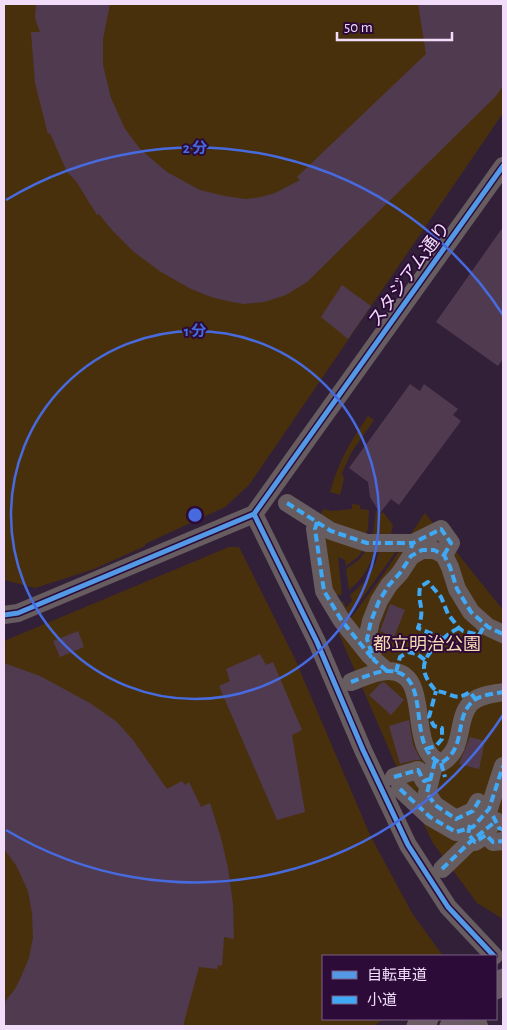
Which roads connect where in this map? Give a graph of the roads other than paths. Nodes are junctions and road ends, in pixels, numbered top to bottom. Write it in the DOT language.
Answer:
graph roads {
  1 [pos="503,166"];
  2 [pos="288,503"];
  3 [pos="254,514"];
  4 [pos="317,522"];
  5 [pos="414,549"];
  6 [pos="9,611"];
  7 [pos="503,634"];
  8 [pos="380,666"];
  9 [pos="351,682"];
  10 [pos="503,692"];
  11 [pos="503,759"];
  12 [pos="503,766"];
  13 [pos="438,770"];
  14 [pos="486,799"];
  15 [pos="499,825"];
  16 [pos="471,834"];
  17 [pos="503,842"];
  18 [pos="442,869"];
  19 [pos="493,955"];
  1 -- 3 [label="street, スタジアム通り"];
  2 -- 4 [label="street"];
  3 -- 6 [label="street"];
  3 -- 19 [label="street"];
  4 -- 5 [label="street"];
  4 -- 8 [label="street"];
  5 -- 7 [label="street"];
  5 -- 8 [label="street"];
  8 -- 9 [label="street"];
  8 -- 13 [label="street"];
  10 -- 13 [label="street"];
  11 -- 14 [label="street"];
  12 -- 14 [label="street"];
  13 -- 14 [label="street"];
  13 -- 16 [label="street"];
  14 -- 15 [label="street"];
  14 -- 16 [label="street"];
  15 -- 16 [label="street"];
  16 -- 17 [label="street"];
  16 -- 18 [label="street"];
}
